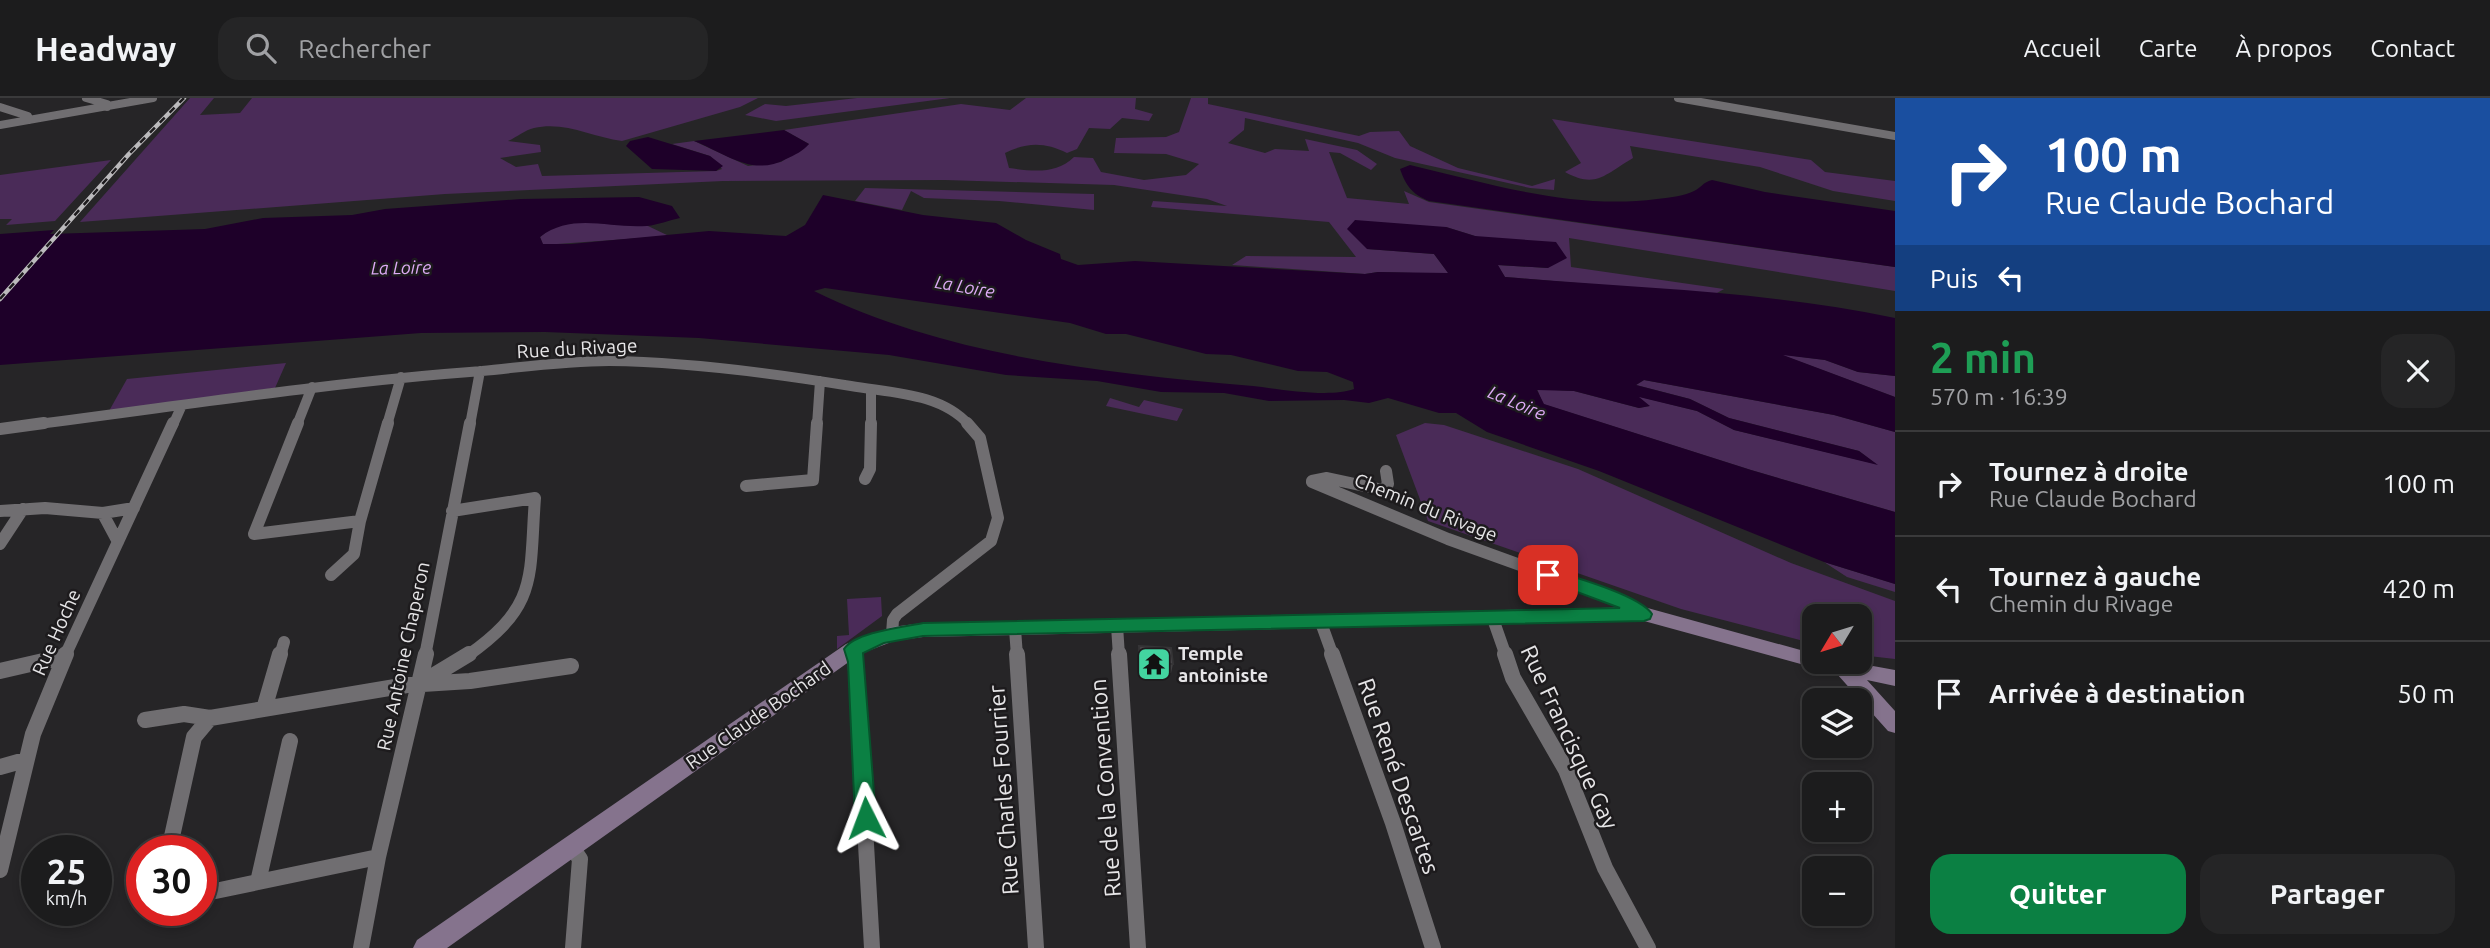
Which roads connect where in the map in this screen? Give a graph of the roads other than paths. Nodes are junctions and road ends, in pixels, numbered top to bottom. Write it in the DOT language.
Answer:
graph roads {
  1 [pos="86,98"];
  2 [pos="153,98"];
  3 [pos="1678,98"];
  4 [pos="128,101"];
  5 [pos="0,107"];
  6 [pos="107,108"];
  7 [pos="29,120"];
  8 [pos="0,125"];
  9 [pos="1895,136"];
  10 [pos="480,371"];
  11 [pos="401,377"];
  12 [pos="820,381"];
  13 [pos="312,387"];
  14 [pos="871,389"];
  15 [pos="182,405"];
  16 [pos="0,429"];
  17 [pos="1386,471"];
  18 [pos="865,479"];
  19 [pos="746,486"];
  20 [pos="23,509"];
  21 [pos="134,509"];
  22 [pos="452,510"];
  23 [pos="0,511"];
  24 [pos="103,514"];
  25 [pos="360,521"];
  26 [pos="118,542"];
  27 [pos="0,544"];
  28 [pos="331,575"];
  29 [pos="1644,614"];
  30 [pos="1320,620"];
  31 [pos="1493,620"];
  32 [pos="1117,626"];
  33 [pos="1015,629"];
  34 [pos="891,634"];
  35 [pos="284,642"];
  36 [pos="853,649"];
  37 [pos="65,656"];
  38 [pos="1802,657"];
  39 [pos="571,666"];
  40 [pos="0,671"];
  41 [pos="1872,673"];
  42 [pos="1849,674"];
  43 [pos="1895,678"];
  44 [pos="420,683"];
  45 [pos="264,709"];
  46 [pos="210,718"];
  47 [pos="145,720"];
  48 [pos="1895,725"];
  49 [pos="290,741"];
  50 [pos="25,760"];
  51 [pos="0,767"];
  52 [pos="172,835"];
  53 [pos="571,846"];
  54 [pos="3,850"];
  55 [pos="378,858"];
  56 [pos="0,870"];
  57 [pos="258,882"];
  58 [pos="217,891"];
  59 [pos="360,948"];
  60 [pos="426,948"];
  61 [pos="573,948"];
  62 [pos="872,948"];
  63 [pos="1036,948"];
  64 [pos="1138,948"];
  65 [pos="1433,948"];
  66 [pos="1648,948"];
  1 -- 6 [label="street"];
  2 -- 4 [label="street"];
  3 -- 9 [label="street"];
  4 -- 6 [label="street"];
  5 -- 7 [label="street"];
  6 -- 7 [label="street"];
  7 -- 8 [label="street"];
  10 -- 11 [label="street, Rue du Rivage"];
  10 -- 12 [label="street, Rue du Rivage"];
  10 -- 22 [label="street, Rue Antoine Chaperon"];
  11 -- 13 [label="street, Rue du Rivage"];
  11 -- 25 [label="street"];
  12 -- 14 [label="street, Rue du Rivage"];
  12 -- 19 [label="street"];
  13 -- 15 [label="street, Rue du Rivage"];
  13 -- 25 [label="street"];
  14 -- 18 [label="street"];
  14 -- 34 [label="street, Rue du Rivage"];
  15 -- 16 [label="street, Rue du Rivage"];
  15 -- 21 [label="street"];
  17 -- 29 [label="street, Chemin du Rivage"];
  20 -- 23 [label="street"];
  20 -- 24 [label="street"];
  20 -- 27 [label="street"];
  21 -- 24 [label="street"];
  21 -- 26 [label="street"];
  22 -- 44 [label="street, Rue Antoine Chaperon"];
  22 -- 44 [label="street"];
  24 -- 26 [label="street"];
  25 -- 28 [label="street"];
  26 -- 37 [label="street, Rue Hoche"];
  29 -- 31 [label="main road, Rue Claude Bochard"];
  29 -- 38 [label="main road, Rue Claude Bochard"];
  30 -- 31 [label="main road, Rue Claude Bochard"];
  30 -- 32 [label="main road, Rue Claude Bochard"];
  30 -- 65 [label="street, Rue René Descartes"];
  31 -- 66 [label="street, Rue Francisque Gay"];
  32 -- 33 [label="main road, Rue Claude Bochard"];
  32 -- 64 [label="street, Rue de la Convention"];
  33 -- 34 [label="main road, Rue Claude Bochard"];
  33 -- 63 [label="street, Rue Charles Fourrier"];
  34 -- 36 [label="main road, Rue Claude Bochard"];
  35 -- 45 [label="street"];
  36 -- 53 [label="main road, Rue Claude Bochard"];
  36 -- 62 [label="street"];
  37 -- 40 [label="street"];
  37 -- 50 [label="street, Rue Hoche"];
  39 -- 44 [label="street"];
  41 -- 43 [label="main road, Rue Claude Bochard"];
  42 -- 48 [label="main road"];
  44 -- 45 [label="street"];
  44 -- 55 [label="street, Rue Antoine Chaperon"];
  45 -- 46 [label="street"];
  46 -- 47 [label="street"];
  46 -- 52 [label="street"];
  49 -- 57 [label="street"];
  50 -- 51 [label="street"];
  50 -- 54 [label="street, Rue Hoche"];
  53 -- 60 [label="main road, Rue Claude Bochard"];
  53 -- 61 [label="street"];
  54 -- 56 [label="street, Rue Hoche"];
  55 -- 57 [label="street"];
  55 -- 59 [label="street, Rue Antoine Chaperon"];
  57 -- 58 [label="street"];
}
